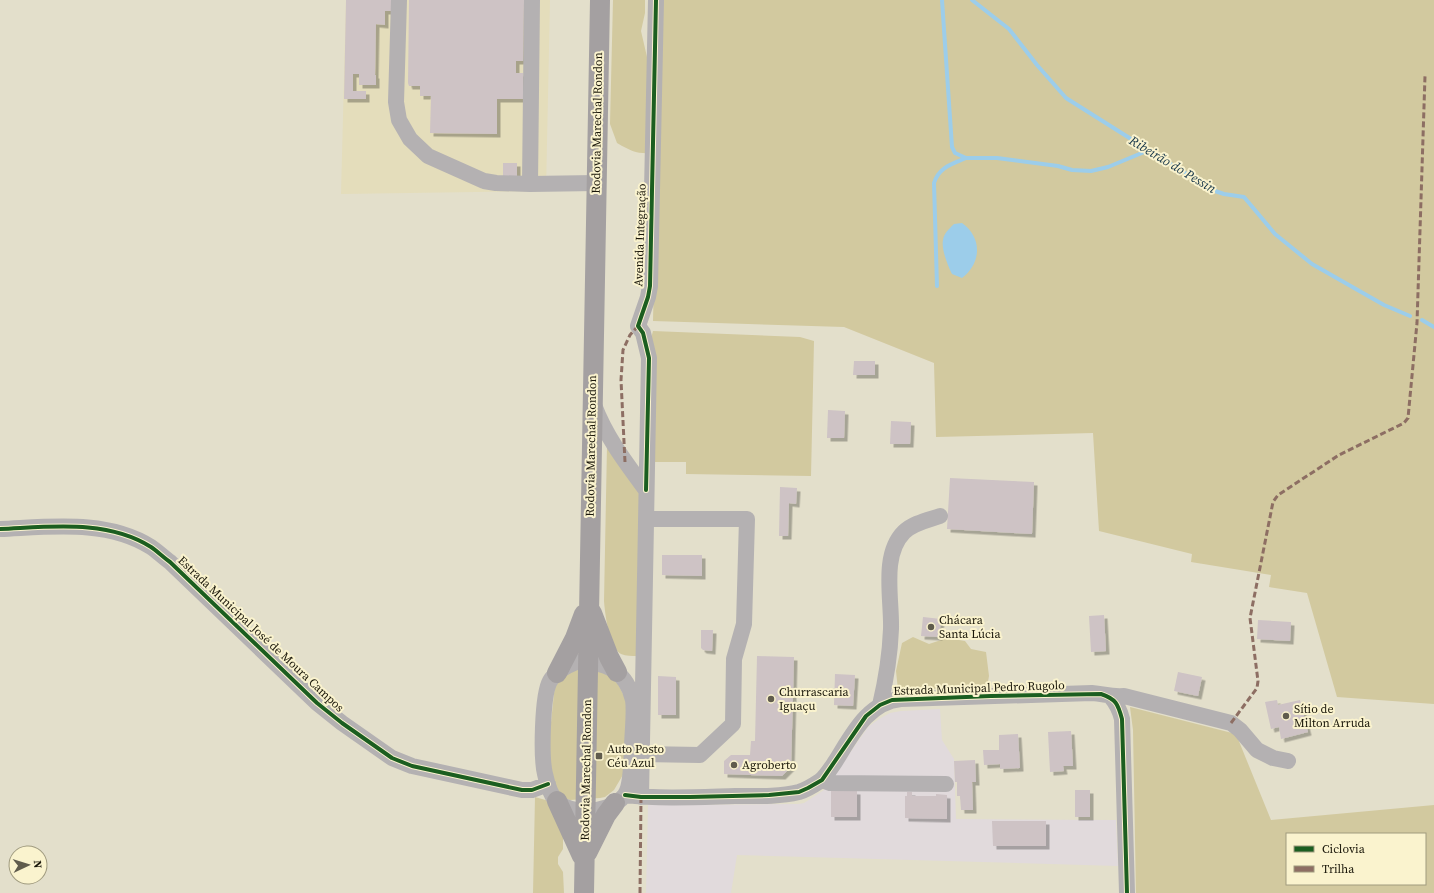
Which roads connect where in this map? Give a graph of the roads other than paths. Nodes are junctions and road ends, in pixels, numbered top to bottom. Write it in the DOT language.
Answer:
graph roads {
  1 [pos="399,0"];
  2 [pos="532,0"];
  3 [pos="600,0"];
  4 [pos="656,0"];
  5 [pos="596,183"];
  6 [pos="530,184"];
  7 [pos="592,400"];
  8 [pos="646,490"];
  9 [pos="940,516"];
  10 [pos="646,519"];
  11 [pos="0,529"];
  12 [pos="589,601"];
  13 [pos="588,662"];
  14 [pos="644,669"];
  15 [pos="557,672"];
  16 [pos="619,673"];
  17 [pos="1111,697"];
  18 [pos="880,705"];
  19 [pos="642,754"];
  20 [pos="1288,760"];
  21 [pos="822,780"];
  22 [pos="548,784"];
  23 [pos="946,784"];
  24 [pos="641,797"];
  25 [pos="620,799"];
  26 [pos="557,801"];
  27 [pos="586,811"];
  28 [pos="584,860"];
  29 [pos="584,893"];
  30 [pos="1127,893"];
  1 -- 6 [label="street"];
  2 -- 6 [label="street"];
  3 -- 5 [label="main road, Rodovia Marechal Rondon"];
  4 -- 8 [label="street, Avenida Integração"];
  5 -- 6 [label="street"];
  5 -- 7 [label="main road, Rodovia Marechal Rondon"];
  7 -- 8 [label="street"];
  7 -- 12 [label="main road, Rodovia Marechal Rondon"];
  8 -- 10 [label="street"];
  9 -- 18 [label="street"];
  10 -- 14 [label="street"];
  10 -- 19 [label="street"];
  11 -- 22 [label="street, Estrada Municipal José de Moura Campos"];
  12 -- 13 [label="main road, Rodovia Marechal Rondon"];
  12 -- 15 [label="main road"];
  12 -- 16 [label="main road"];
  13 -- 15 [label="street"];
  13 -- 16 [label="street"];
  13 -- 27 [label="main road, Rodovia Marechal Rondon"];
  14 -- 16 [label="street"];
  14 -- 19 [label="street"];
  15 -- 22 [label="street"];
  16 -- 25 [label="street"];
  17 -- 18 [label="street, Estrada Municipal Pedro Rugolo"];
  17 -- 20 [label="street, Estrada Municipal Pedro Rugolo"];
  17 -- 30 [label="street"];
  18 -- 21 [label="street, Estrada Municipal Pedro Rugolo"];
  19 -- 24 [label="street"];
  21 -- 23 [label="street"];
  21 -- 24 [label="street, Estrada Municipal Pedro Rugolo"];
  22 -- 26 [label="street"];
  24 -- 25 [label="street, Estrada Municipal Pedro Rugolo"];
  25 -- 27 [label="street"];
  25 -- 28 [label="main road"];
  26 -- 27 [label="street"];
  26 -- 28 [label="main road"];
  27 -- 28 [label="main road, Rodovia Marechal Rondon"];
  28 -- 29 [label="main road, Rodovia Marechal Rondon"];
}
